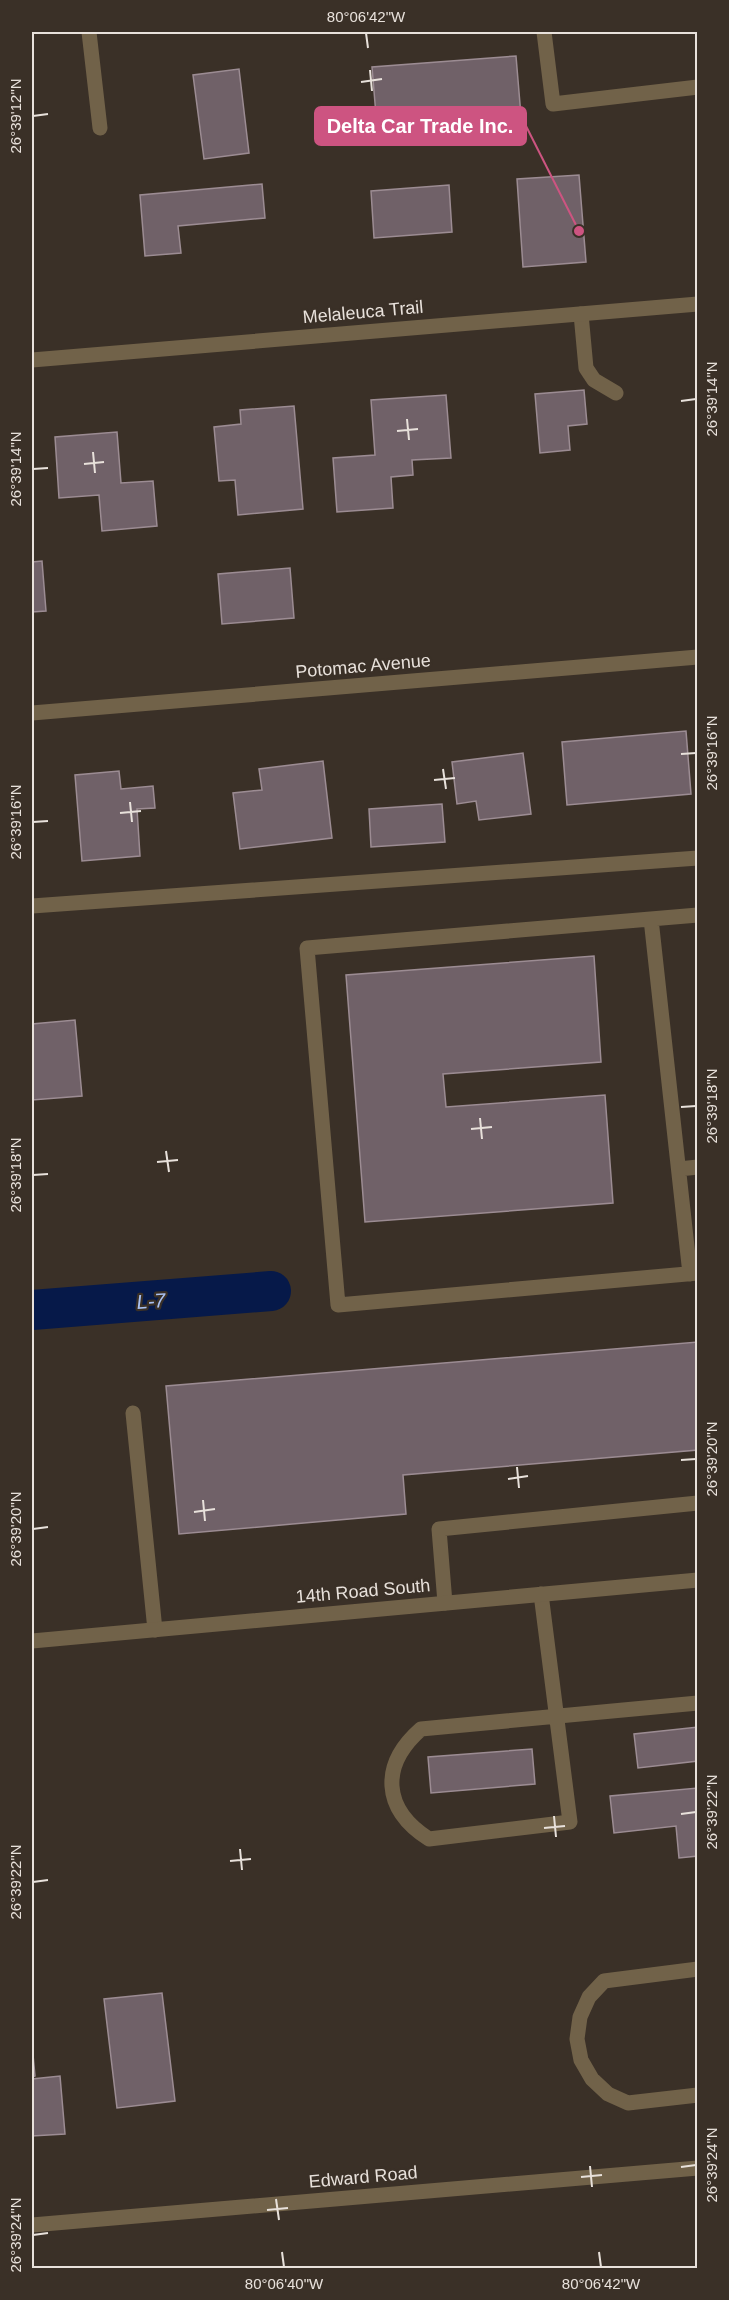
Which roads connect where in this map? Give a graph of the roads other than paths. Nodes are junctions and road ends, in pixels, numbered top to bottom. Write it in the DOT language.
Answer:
graph roads {
  1 [pos="89,32"];
  2 [pos="544,32"];
  3 [pos="698,87"];
  4 [pos="100,128"];
  5 [pos="698,304"];
  6 [pos="581,314"];
  7 [pos="32,360"];
  8 [pos="616,393"];
  9 [pos="698,657"];
  10 [pos="32,713"];
  11 [pos="698,858"];
  12 [pos="32,906"];
  13 [pos="698,915"];
  14 [pos="651,919"];
  15 [pos="698,1167"];
  16 [pos="679,1168"];
  17 [pos="694,1274"];
  18 [pos="133,1413"];
  19 [pos="698,1503"];
  20 [pos="698,1580"];
  21 [pos="541,1594"];
  22 [pos="445,1603"];
  23 [pos="156,1630"];
  24 [pos="32,1641"];
  25 [pos="698,1703"];
  26 [pos="555,1717"];
  27 [pos="698,1969"];
  28 [pos="698,2095"];
  29 [pos="698,2168"];
  30 [pos="32,2225"];
  1 -- 4 [label="street"];
  2 -- 3 [label="street"];
  5 -- 6 [label="street, Melaleuca Trail"];
  6 -- 7 [label="street, Melaleuca Trail"];
  6 -- 8 [label="street"];
  9 -- 10 [label="street, Potomac Avenue"];
  11 -- 12 [label="street"];
  13 -- 14 [label="street"];
  14 -- 16 [label="street"];
  14 -- 17 [label="street"];
  15 -- 16 [label="street"];
  16 -- 17 [label="street"];
  18 -- 23 [label="street"];
  19 -- 22 [label="street"];
  20 -- 21 [label="street, 14th Road South"];
  21 -- 22 [label="street, 14th Road South"];
  21 -- 26 [label="street"];
  22 -- 23 [label="street, 14th Road South"];
  23 -- 24 [label="street, 14th Road South"];
  25 -- 26 [label="street"];
  26 -- 26 [label="street"];
  27 -- 28 [label="street"];
  29 -- 30 [label="street, Edward Road"];
}
